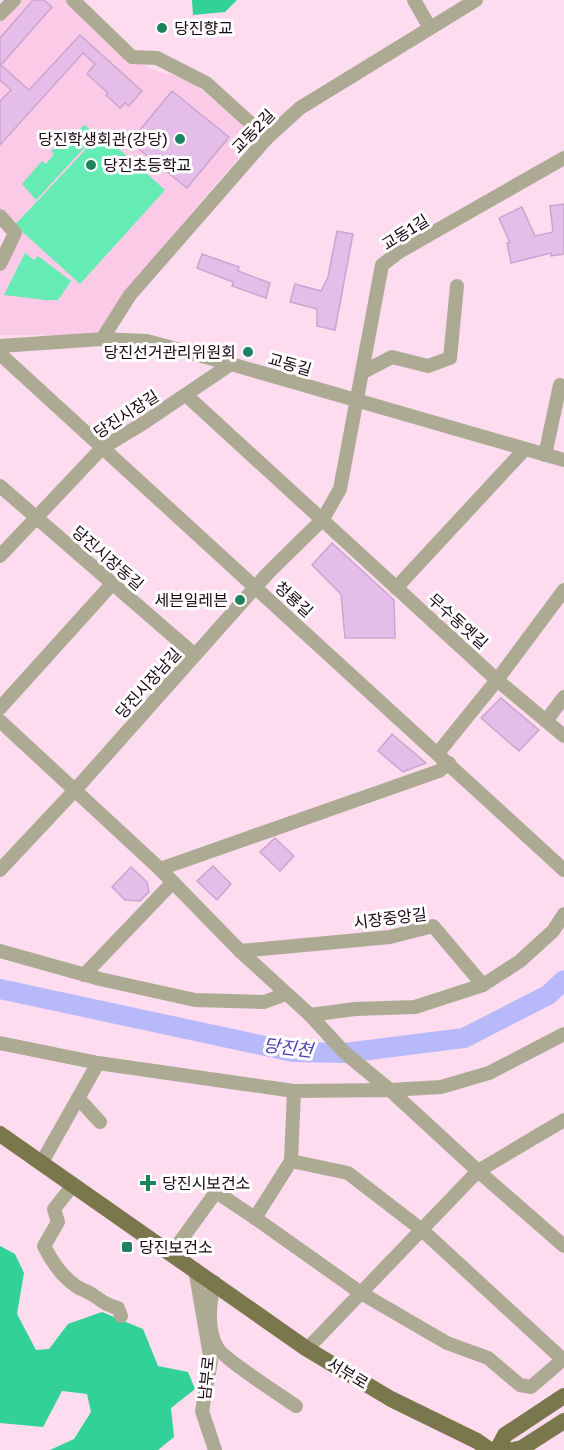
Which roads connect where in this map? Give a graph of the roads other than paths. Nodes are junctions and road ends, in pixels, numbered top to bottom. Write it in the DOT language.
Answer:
graph roads {
  1 [pos="14,0"];
  2 [pos="73,0"];
  3 [pos="414,0"];
  4 [pos="476,0"];
  5 [pos="0,14"];
  6 [pos="430,28"];
  7 [pos="267,138"];
  8 [pos="564,158"];
  9 [pos="0,216"];
  10 [pos="0,264"];
  11 [pos="457,286"];
  12 [pos="102,339"];
  13 [pos="0,346"];
  14 [pos="0,354"];
  15 [pos="231,364"];
  16 [pos="363,372"];
  17 [pos="560,385"];
  18 [pos="186,395"];
  19 [pos="356,400"];
  20 [pos="102,448"];
  21 [pos="525,449"];
  22 [pos="545,455"];
  23 [pos="564,460"];
  24 [pos="0,486"];
  25 [pos="35,518"];
  26 [pos="322,519"];
  27 [pos="0,556"];
  28 [pos="112,584"];
  29 [pos="256,587"];
  30 [pos="396,588"];
  31 [pos="564,590"];
  32 [pos="195,655"];
  33 [pos="497,680"];
  34 [pos="564,697"];
  35 [pos="0,708"];
  36 [pos="0,721"];
  37 [pos="546,721"];
  38 [pos="564,736"];
  39 [pos="438,753"];
  40 [pos="449,763"];
  41 [pos="76,789"];
  42 [pos="160,869"];
  43 [pos="0,870"];
  44 [pos="564,870"];
  45 [pos="173,882"];
  46 [pos="564,914"];
  47 [pos="0,951"];
  48 [pos="240,951"];
  49 [pos="84,975"];
  50 [pos="483,985"];
  51 [pos="286,993"];
  52 [pos="310,1015"];
  53 [pos="564,1034"];
  54 [pos="0,1043"];
  55 [pos="98,1063"];
  56 [pos="294,1090"];
  57 [pos="390,1090"];
  58 [pos="78,1098"];
  59 [pos="100,1122"];
  60 [pos="562,1124"];
  61 [pos="0,1134"];
  62 [pos="291,1161"];
  63 [pos="42,1162"];
  64 [pos="478,1172"];
  65 [pos="74,1185"];
  66 [pos="255,1218"];
  67 [pos="422,1230"];
  68 [pos="564,1246"];
  69 [pos="171,1254"];
  70 [pos="195,1269"];
  71 [pos="214,1282"];
  72 [pos="361,1293"];
  73 [pos="121,1316"];
  74 [pos="307,1348"];
  75 [pos="564,1396"];
  76 [pos="296,1406"];
  77 [pos="564,1420"];
  78 [pos="215,1450"];
  79 [pos="490,1450"];
  80 [pos="497,1450"];
  81 [pos="513,1450"];
  1 -- 5 [label="street"];
  2 -- 7 [label="street"];
  3 -- 6 [label="street"];
  4 -- 6 [label="street, 교동2길"];
  6 -- 7 [label="street, 교동2길"];
  7 -- 12 [label="street, 교동2길"];
  8 -- 16 [label="street, 교동1길"];
  9 -- 10 [label="street"];
  11 -- 16 [label="street"];
  12 -- 13 [label="street, 교동길"];
  12 -- 15 [label="street, 교동길"];
  14 -- 20 [label="street, 청룡길"];
  15 -- 18 [label="street, 당진시장길"];
  15 -- 19 [label="street, 교동길"];
  16 -- 19 [label="street, 교동1길"];
  17 -- 22 [label="street"];
  18 -- 20 [label="street, 당진시장길"];
  18 -- 26 [label="street"];
  19 -- 21 [label="street, 교동길"];
  19 -- 26 [label="street, 당진시장남길"];
  20 -- 25 [label="street, 당진시장길"];
  20 -- 29 [label="street, 청룡길"];
  21 -- 22 [label="street, 교동길"];
  21 -- 30 [label="street"];
  22 -- 23 [label="street, 교동길"];
  24 -- 25 [label="street, 당진시장동길"];
  25 -- 27 [label="street, 당진시장길"];
  25 -- 28 [label="street, 당진시장동길"];
  26 -- 29 [label="street, 당진시장남길"];
  26 -- 30 [label="street"];
  28 -- 32 [label="street, 당진시장동길"];
  28 -- 35 [label="street"];
  29 -- 32 [label="street, 당진시장남길"];
  29 -- 39 [label="street, 청룡길"];
  30 -- 33 [label="street, 무수동옛길"];
  31 -- 33 [label="street"];
  32 -- 41 [label="street, 당진시장남길"];
  33 -- 37 [label="street, 무수동옛길"];
  33 -- 39 [label="street"];
  34 -- 37 [label="street"];
  36 -- 41 [label="street"];
  37 -- 38 [label="street, 무수동옛길"];
  39 -- 40 [label="street, 청룡길"];
  40 -- 42 [label="street"];
  40 -- 44 [label="street, 청룡길"];
  41 -- 42 [label="street"];
  41 -- 43 [label="street, 당진시장남길"];
  42 -- 45 [label="street"];
  45 -- 48 [label="street"];
  45 -- 49 [label="street"];
  46 -- 50 [label="street"];
  47 -- 49 [label="street"];
  48 -- 50 [label="street, 시장중앙길"];
  48 -- 51 [label="street"];
  49 -- 51 [label="street"];
  50 -- 52 [label="street"];
  51 -- 52 [label="street"];
  52 -- 57 [label="street"];
  53 -- 57 [label="street"];
  54 -- 55 [label="street"];
  55 -- 56 [label="street"];
  55 -- 58 [label="street"];
  56 -- 57 [label="street"];
  56 -- 62 [label="street"];
  57 -- 64 [label="street"];
  58 -- 59 [label="street"];
  58 -- 63 [label="street"];
  60 -- 64 [label="street"];
  61 -- 63 [label="main road, 서부로"];
  62 -- 66 [label="street"];
  62 -- 67 [label="street"];
  63 -- 65 [label="main road, 서부로"];
  64 -- 67 [label="street"];
  64 -- 68 [label="street"];
  65 -- 69 [label="main road, 서부로"];
  65 -- 73 [label="street"];
  66 -- 69 [label="street"];
  66 -- 72 [label="street"];
  67 -- 72 [label="street"];
  67 -- 72 [label="street"];
  69 -- 70 [label="main road, 서부로"];
  70 -- 71 [label="main road, 서부로"];
  70 -- 78 [label="street, 남부로"];
  71 -- 74 [label="main road, 서부로"];
  71 -- 76 [label="street"];
  72 -- 74 [label="street"];
  74 -- 79 [label="main road, 서부로"];
  75 -- 80 [label="main road"];
  77 -- 81 [label="main road"];
}
